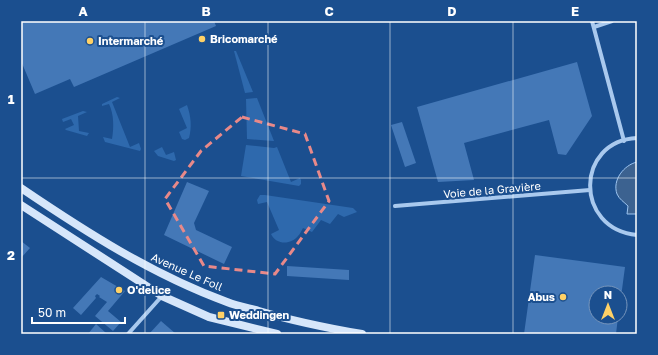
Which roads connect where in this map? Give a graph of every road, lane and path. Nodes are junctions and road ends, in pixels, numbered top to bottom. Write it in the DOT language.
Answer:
graph roads {
  1 [pos="592,21"];
  2 [pos="612,21"];
  3 [pos="594,27"];
  4 [pos="637,138"];
  5 [pos="624,140"];
  6 [pos="21,188"];
  7 [pos="590,190"];
  8 [pos="21,205"];
  9 [pos="395,206"];
  10 [pos="637,235"];
  11 [pos="162,296"];
  12 [pos="128,334"];
  13 [pos="277,334"];
  14 [pos="362,334"];
  1 -- 3 [label="street"];
  2 -- 3 [label="street"];
  3 -- 5 [label="street"];
  4 -- 5 [label="street"];
  5 -- 7 [label="street"];
  6 -- 14 [label="main road, Avenue Le Foll"];
  7 -- 9 [label="street, Voie de la Gravière"];
  7 -- 10 [label="street"];
  8 -- 11 [label="main road"];
  11 -- 12 [label="street"];
  11 -- 13 [label="main road"];
}
